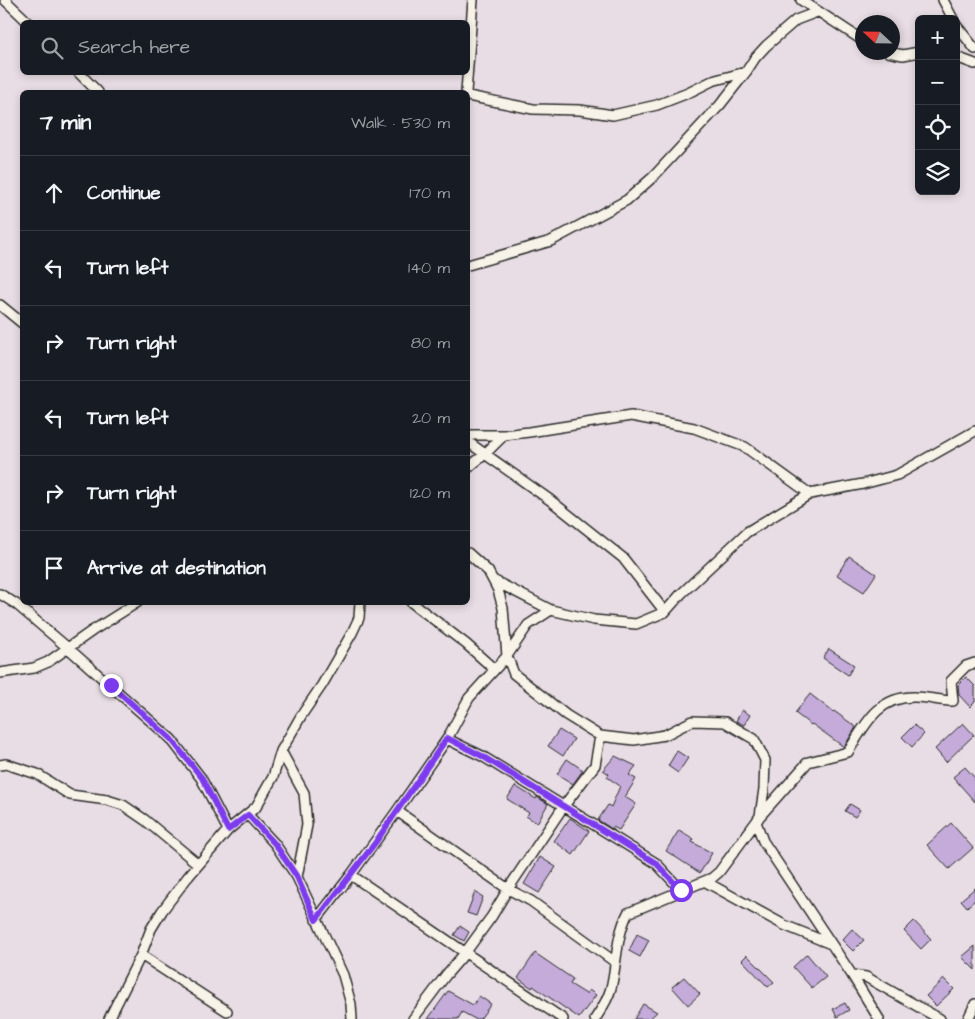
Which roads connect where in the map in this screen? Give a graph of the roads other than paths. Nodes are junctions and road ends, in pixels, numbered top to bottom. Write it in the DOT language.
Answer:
graph roads {
  1 [pos="5,0"];
  2 [pos="473,0"];
  3 [pos="800,0"];
  4 [pos="943,0"];
  5 [pos="817,12"];
  6 [pos="951,15"];
  7 [pos="26,20"];
  8 [pos="960,30"];
  9 [pos="855,36"];
  10 [pos="470,47"];
  11 [pos="975,50"];
  12 [pos="915,53"];
  13 [pos="900,54"];
  14 [pos="960,58"];
  15 [pos="975,64"];
  16 [pos="746,72"];
  17 [pos="81,75"];
  18 [pos="468,75"];
  19 [pos="96,90"];
  20 [pos="467,90"];
  21 [pos="470,95"];
  22 [pos="470,264"];
  23 [pos="0,305"];
  24 [pos="20,321"];
  25 [pos="975,431"];
  26 [pos="470,435"];
  27 [pos="504,435"];
  28 [pos="470,443"];
  29 [pos="485,454"];
  30 [pos="470,466"];
  31 [pos="810,494"];
  32 [pos="470,556"];
  33 [pos="493,580"];
  34 [pos="0,594"];
  35 [pos="133,605"];
  36 [pos="360,605"];
  37 [pos="415,605"];
  38 [pos="551,610"];
  39 [pos="665,612"];
  40 [pos="68,648"];
  41 [pos="507,656"];
  42 [pos="975,663"];
  43 [pos="494,669"];
  44 [pos="0,673"];
  45 [pos="600,736"];
  46 [pos="447,738"];
  47 [pos="281,751"];
  48 [pos="0,765"];
  49 [pos="563,807"];
  50 [pos="397,812"];
  51 [pos="248,815"];
  52 [pos="758,819"];
  53 [pos="228,830"];
  54 [pos="198,864"];
  55 [pos="351,875"];
  56 [pos="297,877"];
  57 [pos="706,882"];
  58 [pos="508,889"];
  59 [pos="681,890"];
  60 [pos="316,920"];
  61 [pos="832,944"];
  62 [pos="465,953"];
  63 [pos="141,955"];
  64 [pos="615,962"];
  65 [pos="852,975"];
  66 [pos="975,1004"];
  67 [pos="227,1011"];
  68 [pos="414,1018"];
  69 [pos="108,1019"];
  70 [pos="352,1019"];
  71 [pos="562,1019"];
  72 [pos="595,1019"];
  73 [pos="879,1019"];
  74 [pos="940,1019"];
  75 [pos="968,1019"];
  1 -- 7 [label="street"];
  2 -- 10 [label="street"];
  3 -- 5 [label="street"];
  4 -- 6 [label="street"];
  5 -- 9 [label="street"];
  5 -- 16 [label="street"];
  8 -- 11 [label="street"];
  12 -- 13 [label="street"];
  14 -- 15 [label="street"];
  16 -- 21 [label="street"];
  16 -- 22 [label="street"];
  17 -- 19 [label="street"];
  18 -- 20 [label="street"];
  23 -- 24 [label="street"];
  25 -- 31 [label="street"];
  26 -- 27 [label="street"];
  27 -- 29 [label="street"];
  27 -- 31 [label="street"];
  28 -- 29 [label="street"];
  29 -- 30 [label="street"];
  29 -- 39 [label="street"];
  31 -- 39 [label="street"];
  32 -- 33 [label="street"];
  33 -- 38 [label="street"];
  33 -- 41 [label="street"];
  34 -- 40 [label="street"];
  35 -- 40 [label="street"];
  36 -- 47 [label="street"];
  37 -- 43 [label="street"];
  38 -- 39 [label="street"];
  38 -- 41 [label="street"];
  40 -- 44 [label="street"];
  40 -- 53 [label="street"];
  41 -- 43 [label="street"];
  41 -- 45 [label="street"];
  42 -- 52 [label="street"];
  43 -- 46 [label="street"];
  45 -- 49 [label="street"];
  45 -- 52 [label="street"];
  46 -- 49 [label="street"];
  46 -- 50 [label="street"];
  47 -- 51 [label="street"];
  47 -- 56 [label="street"];
  48 -- 54 [label="street"];
  49 -- 58 [label="street"];
  49 -- 59 [label="street"];
  50 -- 55 [label="street"];
  50 -- 58 [label="street"];
  51 -- 53 [label="street"];
  51 -- 56 [label="street"];
  52 -- 57 [label="street"];
  52 -- 61 [label="street"];
  53 -- 54 [label="street"];
  54 -- 63 [label="street"];
  55 -- 60 [label="street"];
  55 -- 62 [label="street"];
  56 -- 60 [label="street"];
  57 -- 59 [label="street"];
  57 -- 61 [label="street"];
  58 -- 62 [label="street"];
  58 -- 64 [label="street"];
  59 -- 64 [label="street"];
  60 -- 70 [label="street"];
  61 -- 65 [label="street"];
  62 -- 68 [label="street"];
  62 -- 71 [label="street"];
  63 -- 67 [label="street"];
  63 -- 69 [label="street"];
  64 -- 72 [label="street"];
  65 -- 73 [label="street"];
  65 -- 74 [label="street"];
  66 -- 75 [label="street"];
}
